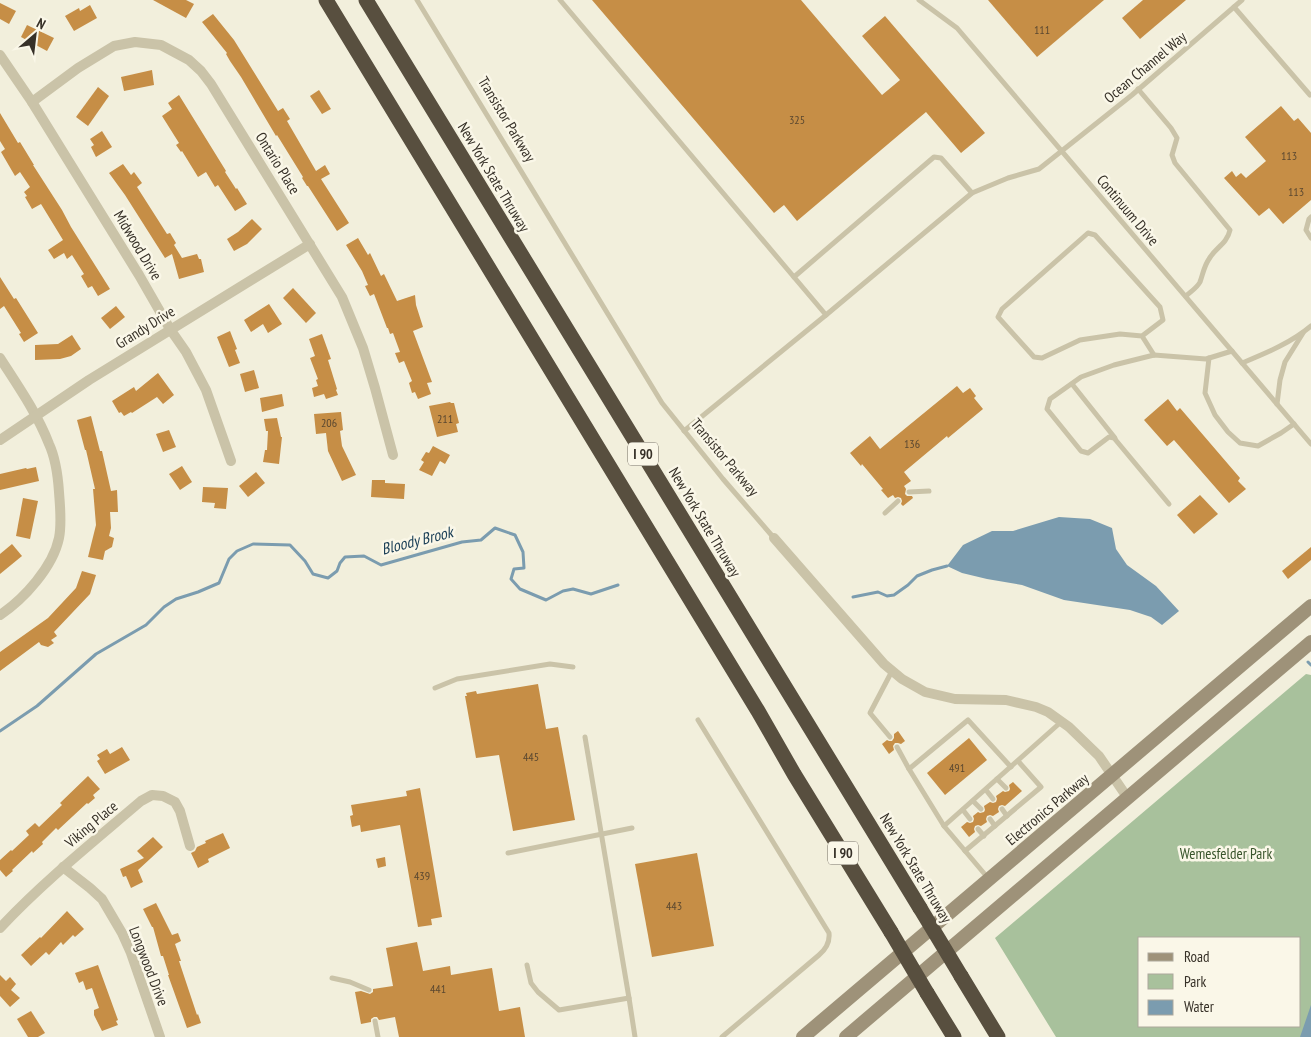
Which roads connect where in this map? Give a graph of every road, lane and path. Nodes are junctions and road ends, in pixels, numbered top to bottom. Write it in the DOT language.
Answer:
graph roads {
  1 [pos="326,0"];
  2 [pos="366,0"];
  3 [pos="417,0"];
  4 [pos="560,0"];
  5 [pos="919,0"];
  6 [pos="1242,0"];
  7 [pos="1234,7"];
  8 [pos="0,56"];
  9 [pos="1138,90"];
  10 [pos="1310,95"];
  11 [pos="32,102"];
  12 [pos="1062,152"];
  13 [pos="972,193"];
  14 [pos="1311,217"];
  15 [pos="1311,238"];
  16 [pos="310,244"];
  17 [pos="794,277"];
  18 [pos="1186,296"];
  19 [pos="826,315"];
  20 [pos="1311,326"];
  21 [pos="170,329"];
  22 [pos="1304,333"];
  23 [pos="1142,336"];
  24 [pos="1232,351"];
  25 [pos="1154,355"];
  26 [pos="0,358"];
  27 [pos="1209,358"];
  28 [pos="1242,363"];
  29 [pos="1072,384"];
  30 [pos="1277,404"];
  31 [pos="36,415"];
  32 [pos="1294,424"];
  33 [pos="684,431"];
  34 [pos="1116,439"];
  35 [pos="0,440"];
  36 [pos="1311,444"];
  37 [pos="393,455"];
  38 [pos="231,461"];
  39 [pos="929,491"];
  40 [pos="909,492"];
  41 [pos="898,501"];
  42 [pos="1169,504"];
  43 [pos="886,513"];
  44 [pos="774,538"];
  45 [pos="1311,606"];
  46 [pos="0,615"];
  47 [pos="1309,643"];
  48 [pos="573,667"];
  49 [pos="892,671"];
  50 [pos="435,688"];
  51 [pos="698,720"];
  52 [pos="1062,722"];
  53 [pos="890,737"];
  54 [pos="585,738"];
  55 [pos="897,747"];
  56 [pos="1018,761"];
  57 [pos="1011,767"];
  58 [pos="909,769"];
  59 [pos="1113,774"];
  60 [pos="997,779"];
  61 [pos="1006,788"];
  62 [pos="986,790"];
  63 [pos="1127,797"];
  64 [pos="1014,798"];
  65 [pos="993,799"];
  66 [pos="973,801"];
  67 [pos="1020,804"];
  68 [pos="981,809"];
  69 [pos="1002,809"];
  70 [pos="963,810"];
  71 [pos="1007,816"];
  72 [pos="970,819"];
  73 [pos="990,819"];
  74 [pos="944,826"];
  75 [pos="995,826"];
  76 [pos="632,828"];
  77 [pos="978,829"];
  78 [pos="602,834"];
  79 [pos="984,836"];
  80 [pos="190,846"];
  81 [pos="965,852"];
  82 [pos="508,853"];
  83 [pos="63,867"];
  84 [pos="989,879"];
  85 [pos="0,928"];
  86 [pos="527,965"];
  87 [pos="332,978"];
  88 [pos="369,990"];
  89 [pos="629,998"];
  90 [pos="827,1017"];
  91 [pos="375,1021"];
  92 [pos="953,1036"];
  93 [pos="160,1037"];
  94 [pos="378,1037"];
  95 [pos="635,1037"];
  96 [pos="722,1037"];
  97 [pos="803,1037"];
  98 [pos="808,1037"];
  99 [pos="846,1037"];
  100 [pos="998,1037"];
  1 -- 92 [label="highway, I 90, bridge"];
  2 -- 100 [label="highway, New York State Thruway / I 90, bridge"];
  3 -- 33 [label="lane, Transistor Parkway"];
  4 -- 17 [label="lane"];
  5 -- 12 [label="lane, Continuum Drive"];
  6 -- 7 [label="lane, Ocean Channel Way"];
  7 -- 9 [label="lane, Ocean Channel Way"];
  7 -- 10 [label="lane"];
  8 -- 11 [label="street, Midwood Drive"];
  9 -- 12 [label="lane, Ocean Channel Way"];
  9 -- 18 [label="lane"];
  11 -- 16 [label="street, Ontario Place"];
  11 -- 21 [label="street, Midwood Drive"];
  12 -- 13 [label="lane, Ocean Channel Way"];
  12 -- 18 [label="lane, Continuum Drive"];
  13 -- 17 [label="lane"];
  13 -- 19 [label="lane, Ocean Channel Way"];
  14 -- 15 [label="lane"];
  16 -- 21 [label="street, Grandy Drive"];
  16 -- 37 [label="street, Ontario Place"];
  17 -- 19 [label="lane"];
  18 -- 24 [label="lane, Continuum Drive"];
  19 -- 33 [label="lane, Ocean Channel Way"];
  20 -- 22 [label="lane"];
  21 -- 31 [label="street, Grandy Drive"];
  21 -- 38 [label="street, Midwood Drive"];
  22 -- 28 [label="lane"];
  22 -- 30 [label="lane"];
  23 -- 23 [label="lane"];
  23 -- 25 [label="lane"];
  24 -- 27 [label="lane"];
  24 -- 28 [label="lane, Continuum Drive"];
  25 -- 27 [label="lane"];
  25 -- 29 [label="lane"];
  26 -- 31 [label="street"];
  27 -- 32 [label="lane"];
  28 -- 30 [label="lane, Continuum Drive"];
  29 -- 34 [label="lane"];
  29 -- 34 [label="lane"];
  30 -- 32 [label="lane, Continuum Drive"];
  31 -- 35 [label="street, Grandy Drive"];
  31 -- 46 [label="street"];
  32 -- 36 [label="lane, Continuum Drive"];
  33 -- 44 [label="lane, Transistor Parkway"];
  34 -- 42 [label="lane"];
  39 -- 40 [label="lane"];
  41 -- 43 [label="lane"];
  44 -- 49 [label="street, Transistor Parkway"];
  45 -- 59 [label="main road, Electronics Parkway"];
  47 -- 63 [label="main road"];
  48 -- 50 [label="lane"];
  49 -- 52 [label="street, Transistor Parkway"];
  49 -- 53 [label="lane"];
  51 -- 96 [label="lane"];
  52 -- 56 [label="lane"];
  52 -- 59 [label="street, Transistor Parkway"];
  54 -- 78 [label="lane"];
  55 -- 58 [label="lane"];
  56 -- 57 [label="lane"];
  56 -- 67 [label="lane"];
  57 -- 58 [label="lane"];
  57 -- 60 [label="lane"];
  58 -- 74 [label="lane"];
  59 -- 63 [label="street, Transistor Parkway"];
  59 -- 84 [label="main road, Electronics Parkway"];
  60 -- 61 [label="lane"];
  60 -- 62 [label="lane"];
  62 -- 65 [label="lane"];
  62 -- 66 [label="lane"];
  63 -- 99 [label="main road"];
  64 -- 67 [label="lane"];
  66 -- 68 [label="lane"];
  66 -- 70 [label="lane"];
  67 -- 71 [label="lane"];
  69 -- 71 [label="lane"];
  70 -- 72 [label="lane"];
  70 -- 74 [label="lane"];
  71 -- 75 [label="lane"];
  73 -- 75 [label="lane"];
  74 -- 81 [label="lane"];
  75 -- 79 [label="lane"];
  76 -- 78 [label="lane"];
  77 -- 79 [label="lane"];
  78 -- 82 [label="lane"];
  78 -- 89 [label="lane"];
  79 -- 81 [label="lane"];
  80 -- 83 [label="street, Viking Place"];
  81 -- 84 [label="lane"];
  83 -- 85 [label="street, Viking Place"];
  83 -- 93 [label="street, Longwood Drive"];
  84 -- 90 [label="main road, Electronics Parkway"];
  86 -- 89 [label="lane"];
  87 -- 88 [label="lane"];
  89 -- 95 [label="lane"];
  90 -- 97 [label="main road, Electronics Parkway"];
  90 -- 98 [label="main road"];
  91 -- 94 [label="lane"];
}
